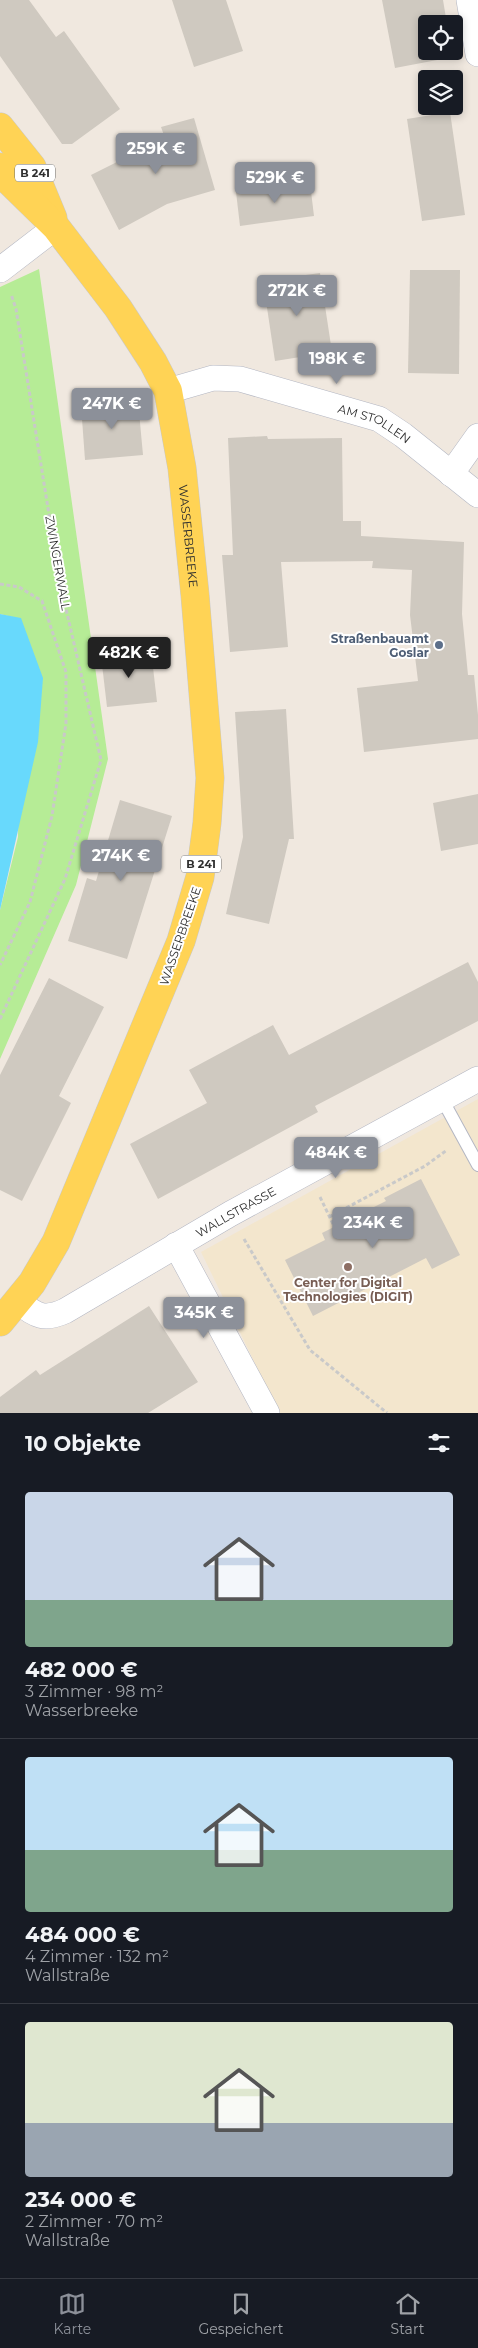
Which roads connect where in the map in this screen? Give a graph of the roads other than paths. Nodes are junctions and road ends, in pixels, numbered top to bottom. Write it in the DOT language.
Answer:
graph roads {
  1 [pos="469,0"];
  2 [pos="478,54"];
  3 [pos="0,127"];
  4 [pos="0,167"];
  5 [pos="56,226"];
  6 [pos="1,270"];
  7 [pos="168,391"];
  8 [pos="478,436"];
  9 [pos="451,474"];
  10 [pos="478,495"];
  11 [pos="478,1079"];
  12 [pos="442,1099"];
  13 [pos="478,1165"];
  14 [pos="176,1245"];
  15 [pos="9,1312"];
  16 [pos="267,1413"];
  1 -- 2 [label="street"];
  3 -- 5 [label="main road, B 241"];
  4 -- 5 [label="main road, B 241"];
  5 -- 6 [label="street"];
  5 -- 7 [label="main road, B 241"];
  7 -- 9 [label="street, AM STOLLEN"];
  7 -- 15 [label="main road, WASSERBREEKE / B 241"];
  8 -- 9 [label="street"];
  9 -- 10 [label="street, AM STOLLEN"];
  11 -- 12 [label="street, WALLSTRASSE"];
  12 -- 13 [label="lane"];
  12 -- 14 [label="street, WALLSTRASSE"];
  14 -- 15 [label="street, WALLSTRASSE"];
  14 -- 16 [label="street"];
}
